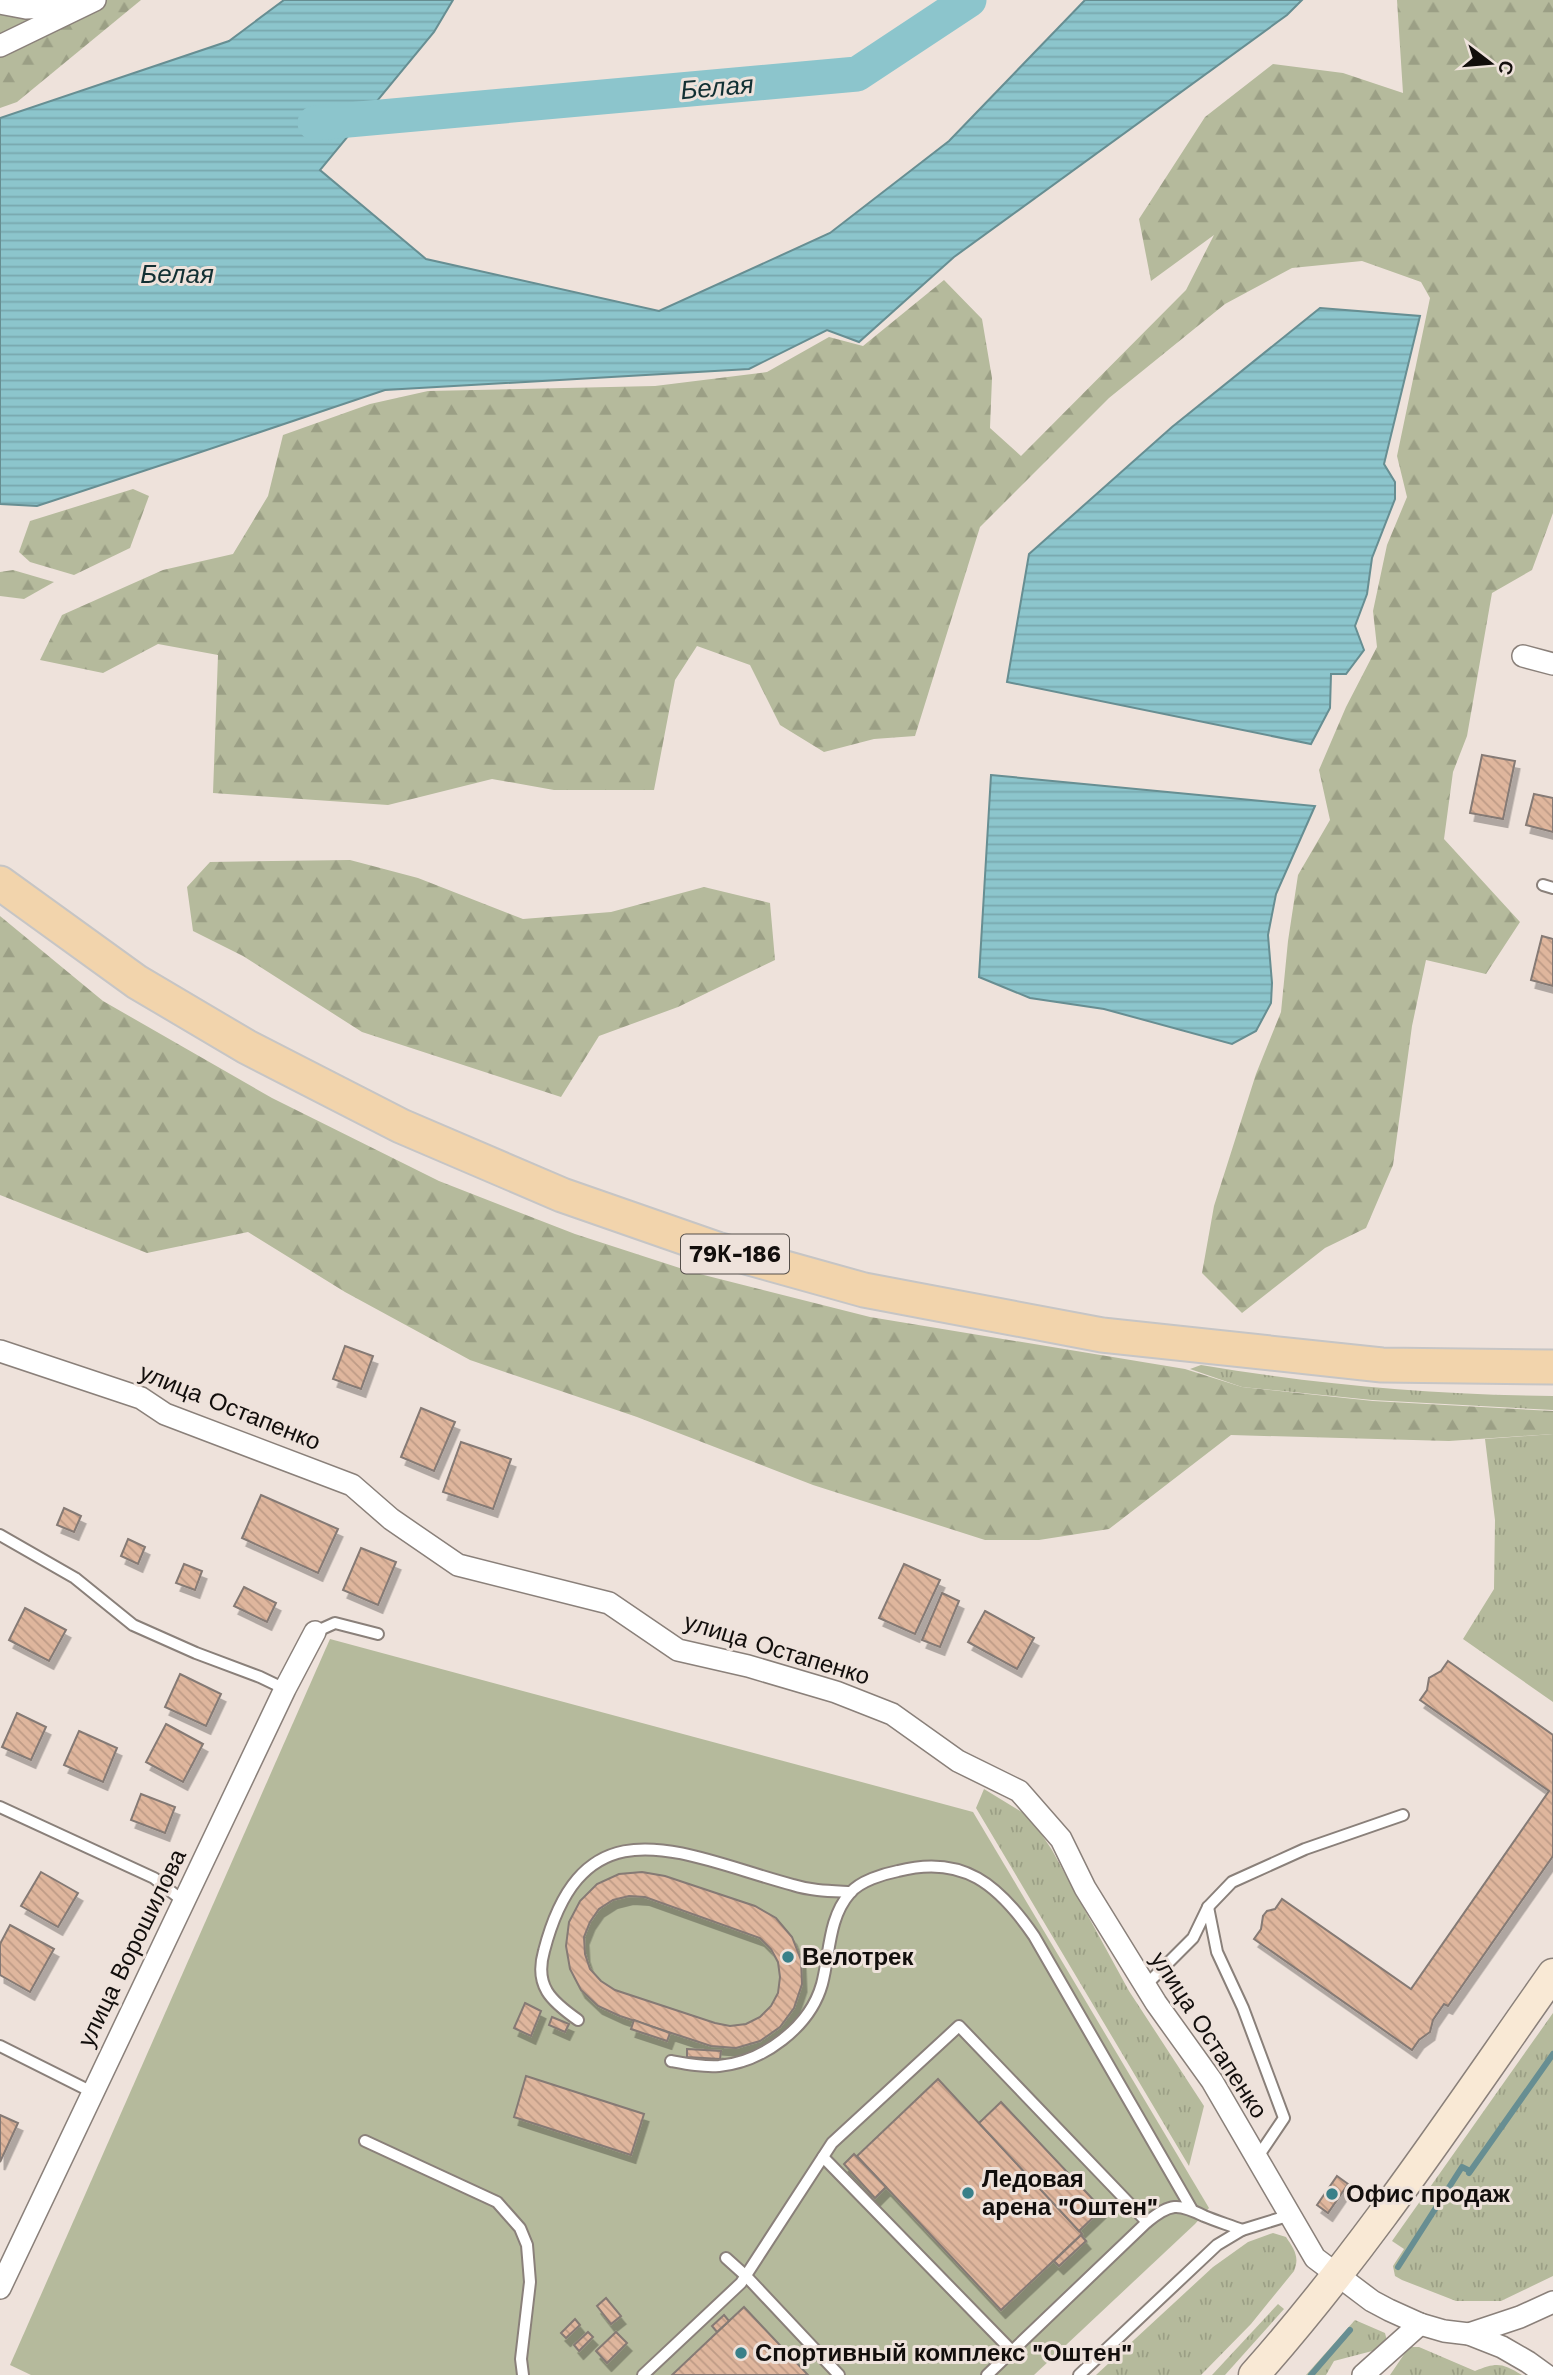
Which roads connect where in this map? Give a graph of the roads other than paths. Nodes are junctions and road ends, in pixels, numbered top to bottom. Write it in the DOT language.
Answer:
graph roads {
  1 [pos="0,3"];
  2 [pos="79,3"];
  3 [pos="0,46"];
  4 [pos="1523,656"];
  5 [pos="1553,664"];
  6 [pos="0,883"];
  7 [pos="0,1350"];
  8 [pos="1553,1353"];
  9 [pos="1382,1364"];
  10 [pos="1553,1367"];
  11 [pos="1553,1384"];
  12 [pos="0,1535"];
  13 [pos="315,1632"];
  14 [pos="379,1634"];
  15 [pos="285,1689"];
  16 [pos="0,1807"];
  17 [pos="1403,1815"];
  18 [pos="851,1892"];
  19 [pos="183,1900"];
  20 [pos="1208,1907"];
  21 [pos="1553,1974"];
  22 [pos="1145,1986"];
  23 [pos="578,2020"];
  24 [pos="0,2046"];
  25 [pos="671,2061"];
  26 [pos="92,2092"];
  27 [pos="365,2141"];
  28 [pos="823,2157"];
  29 [pos="1257,2158"];
  30 [pos="1191,2208"];
  31 [pos="1293,2220"];
  32 [pos="1147,2222"];
  33 [pos="1242,2230"];
  34 [pos="726,2258"];
  35 [pos="1337,2275"];
  36 [pos="746,2276"];
  37 [pos="0,2288"];
  38 [pos="1553,2302"];
  39 [pos="1420,2324"];
  40 [pos="1469,2334"];
  41 [pos="1012,2351"];
  42 [pos="523,2375"];
  43 [pos="643,2375"];
  44 [pos="839,2375"];
  45 [pos="987,2375"];
  46 [pos="1079,2375"];
  47 [pos="1254,2375"];
  48 [pos="1363,2375"];
  49 [pos="1546,2375"];
  1 -- 2 [label="street"];
  2 -- 3 [label="street"];
  4 -- 5 [label="street"];
  6 -- 9 [label="main road, 79К-186"];
  7 -- 22 [label="street, улица Остапенко"];
  8 -- 9 [label="main road"];
  9 -- 10 [label="main road, 79К-186"];
  9 -- 11 [label="main road"];
  12 -- 15 [label="lane"];
  13 -- 14 [label="lane"];
  13 -- 15 [label="street, улица Ворошилова"];
  15 -- 19 [label="street, улица Ворошилова"];
  16 -- 19 [label="lane"];
  17 -- 20 [label="lane"];
  18 -- 23 [label="lane"];
  18 -- 25 [label="lane"];
  18 -- 30 [label="lane"];
  19 -- 26 [label="street, улица Ворошилова"];
  20 -- 22 [label="lane"];
  20 -- 29 [label="lane"];
  21 -- 35 [label="main road"];
  22 -- 29 [label="street, улица Остапенко"];
  24 -- 26 [label="lane"];
  26 -- 37 [label="street, улица Ворошилова"];
  27 -- 42 [label="lane"];
  28 -- 32 [label="lane"];
  28 -- 36 [label="lane"];
  28 -- 41 [label="lane"];
  29 -- 31 [label="street, улица Остапенко"];
  30 -- 32 [label="lane"];
  30 -- 33 [label="lane"];
  31 -- 33 [label="lane"];
  31 -- 35 [label="street, улица Остапенко"];
  32 -- 41 [label="lane"];
  33 -- 46 [label="lane"];
  34 -- 36 [label="lane"];
  35 -- 39 [label="street, улица Остапенко"];
  35 -- 47 [label="main road"];
  36 -- 43 [label="lane"];
  36 -- 44 [label="lane"];
  38 -- 40 [label="street"];
  39 -- 40 [label="street, улица Остапенко"];
  39 -- 48 [label="street"];
  40 -- 49 [label="street, улица Остапенко"];
  41 -- 45 [label="lane"];
}
